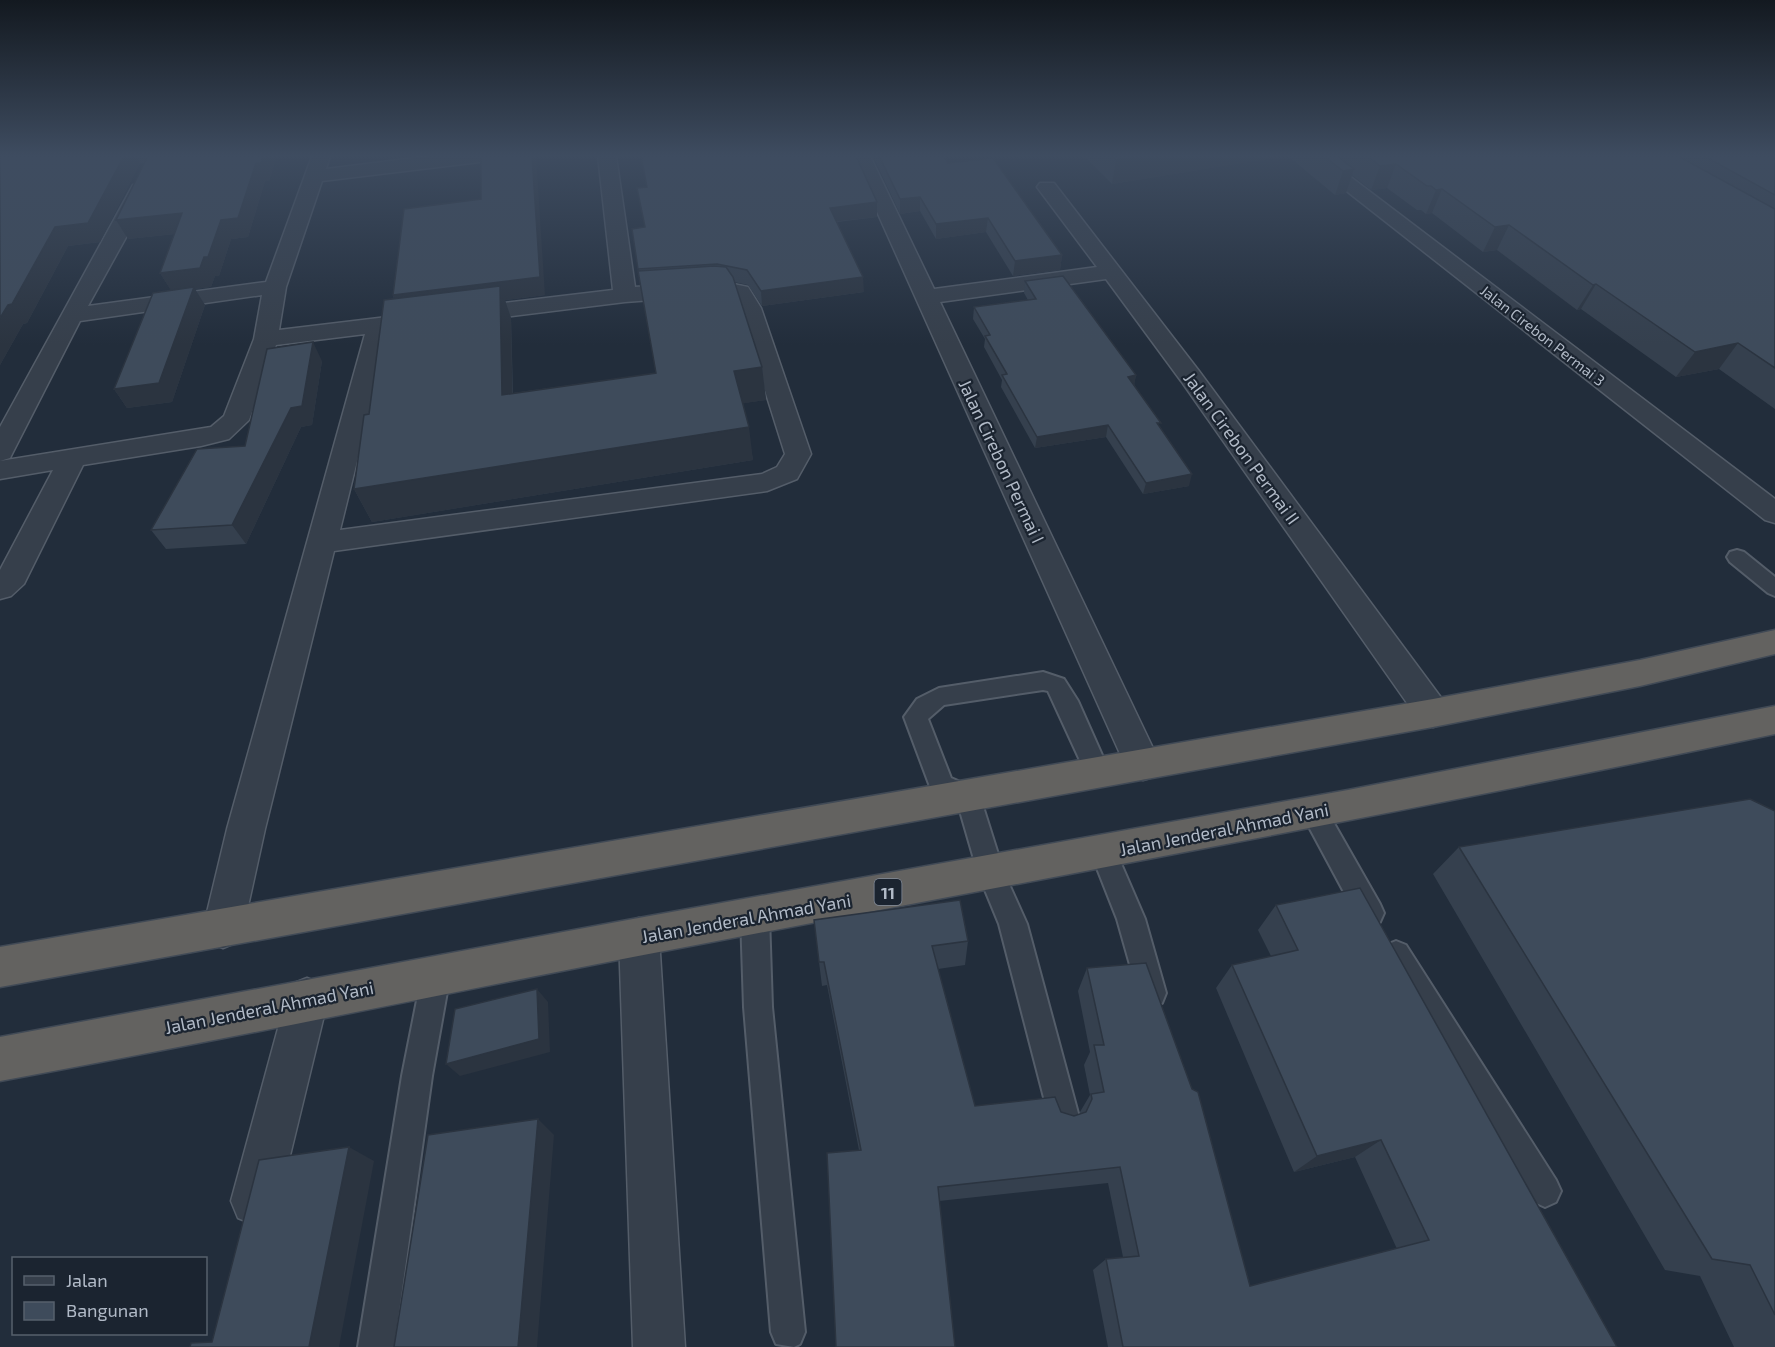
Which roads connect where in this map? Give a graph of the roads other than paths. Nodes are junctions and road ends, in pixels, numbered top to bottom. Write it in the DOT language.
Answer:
graph roads {
  1 [pos="126,219"];
  2 [pos="299,219"];
  3 [pos="615,219"];
  4 [pos="890,219"];
  5 [pos="1071,219"];
  6 [pos="1393,219"];
  7 [pos="1111,272"];
  8 [pos="275,287"];
  9 [pos="625,295"];
  10 [pos="926,297"];
  11 [pos="71,315"];
  12 [pos="379,326"];
  13 [pos="266,339"];
  14 [pos="0,452"];
  15 [pos="73,459"];
  16 [pos="0,470"];
  17 [pos="1775,513"];
  18 [pos="323,542"];
  19 [pos="1737,557"];
  20 [pos="0,588"];
  21 [pos="1775,588"];
  22 [pos="1775,642"];
  23 [pos="1433,713"];
  24 [pos="1775,720"];
  25 [pos="1143,765"];
  26 [pos="1098,773"];
  27 [pos="968,797"];
  28 [pos="1314,812"];
  29 [pos="1104,853"];
  30 [pos="991,873"];
  31 [pos="755,916"];
  32 [pos="222,929"];
  33 [pos="639,937"];
  34 [pos="0,967"];
  35 [pos="436,975"];
  36 [pos="307,999"];
  37 [pos="1162,1021"];
  38 [pos="0,1059"];
  39 [pos="1064,1117"];
  40 [pos="1545,1191"];
  41 [pos="244,1243"];
  42 [pos="788,1332"];
  43 [pos="376,1347"];
  44 [pos="659,1347"];
  1 -- 11 [label="street"];
  2 -- 8 [label="street"];
  3 -- 9 [label="street"];
  4 -- 10 [label="street, Jalan Cirebon Permai I"];
  5 -- 7 [label="street, Jalan Cirebon Permai II"];
  6 -- 17 [label="street, Jalan Cirebon Permai 3"];
  7 -- 10 [label="street"];
  7 -- 23 [label="street, Jalan Cirebon Permai II"];
  8 -- 11 [label="street"];
  8 -- 13 [label="street"];
  9 -- 12 [label="street"];
  9 -- 18 [label="street"];
  10 -- 25 [label="street, Jalan Cirebon Permai I"];
  11 -- 14 [label="street"];
  12 -- 13 [label="street"];
  12 -- 18 [label="street"];
  13 -- 15 [label="street"];
  15 -- 16 [label="street"];
  15 -- 20 [label="street"];
  18 -- 32 [label="street"];
  19 -- 21 [label="lane"];
  22 -- 23 [label="highway"];
  23 -- 25 [label="highway"];
  24 -- 28 [label="highway, Jalan Jenderal Ahmad Yani / 11"];
  25 -- 26 [label="highway"];
  26 -- 27 [label="highway"];
  26 -- 27 [label="lane"];
  27 -- 30 [label="lane"];
  27 -- 32 [label="highway"];
  28 -- 29 [label="highway, Jalan Jenderal Ahmad Yani / 11"];
  28 -- 40 [label="lane"];
  29 -- 30 [label="highway, Jalan Jenderal Ahmad Yani / 11"];
  29 -- 37 [label="lane"];
  30 -- 31 [label="highway, Jalan Jenderal Ahmad Yani / 11"];
  30 -- 39 [label="lane"];
  31 -- 33 [label="highway, Jalan Jenderal Ahmad Yani / 11"];
  31 -- 42 [label="lane"];
  32 -- 34 [label="highway"];
  33 -- 35 [label="highway, Jalan Jenderal Ahmad Yani / 11"];
  33 -- 44 [label="street"];
  35 -- 36 [label="highway, Jalan Jenderal Ahmad Yani / 11"];
  35 -- 43 [label="lane"];
  36 -- 38 [label="highway, Jalan Jenderal Ahmad Yani / 11"];
  36 -- 41 [label="street"];
}
